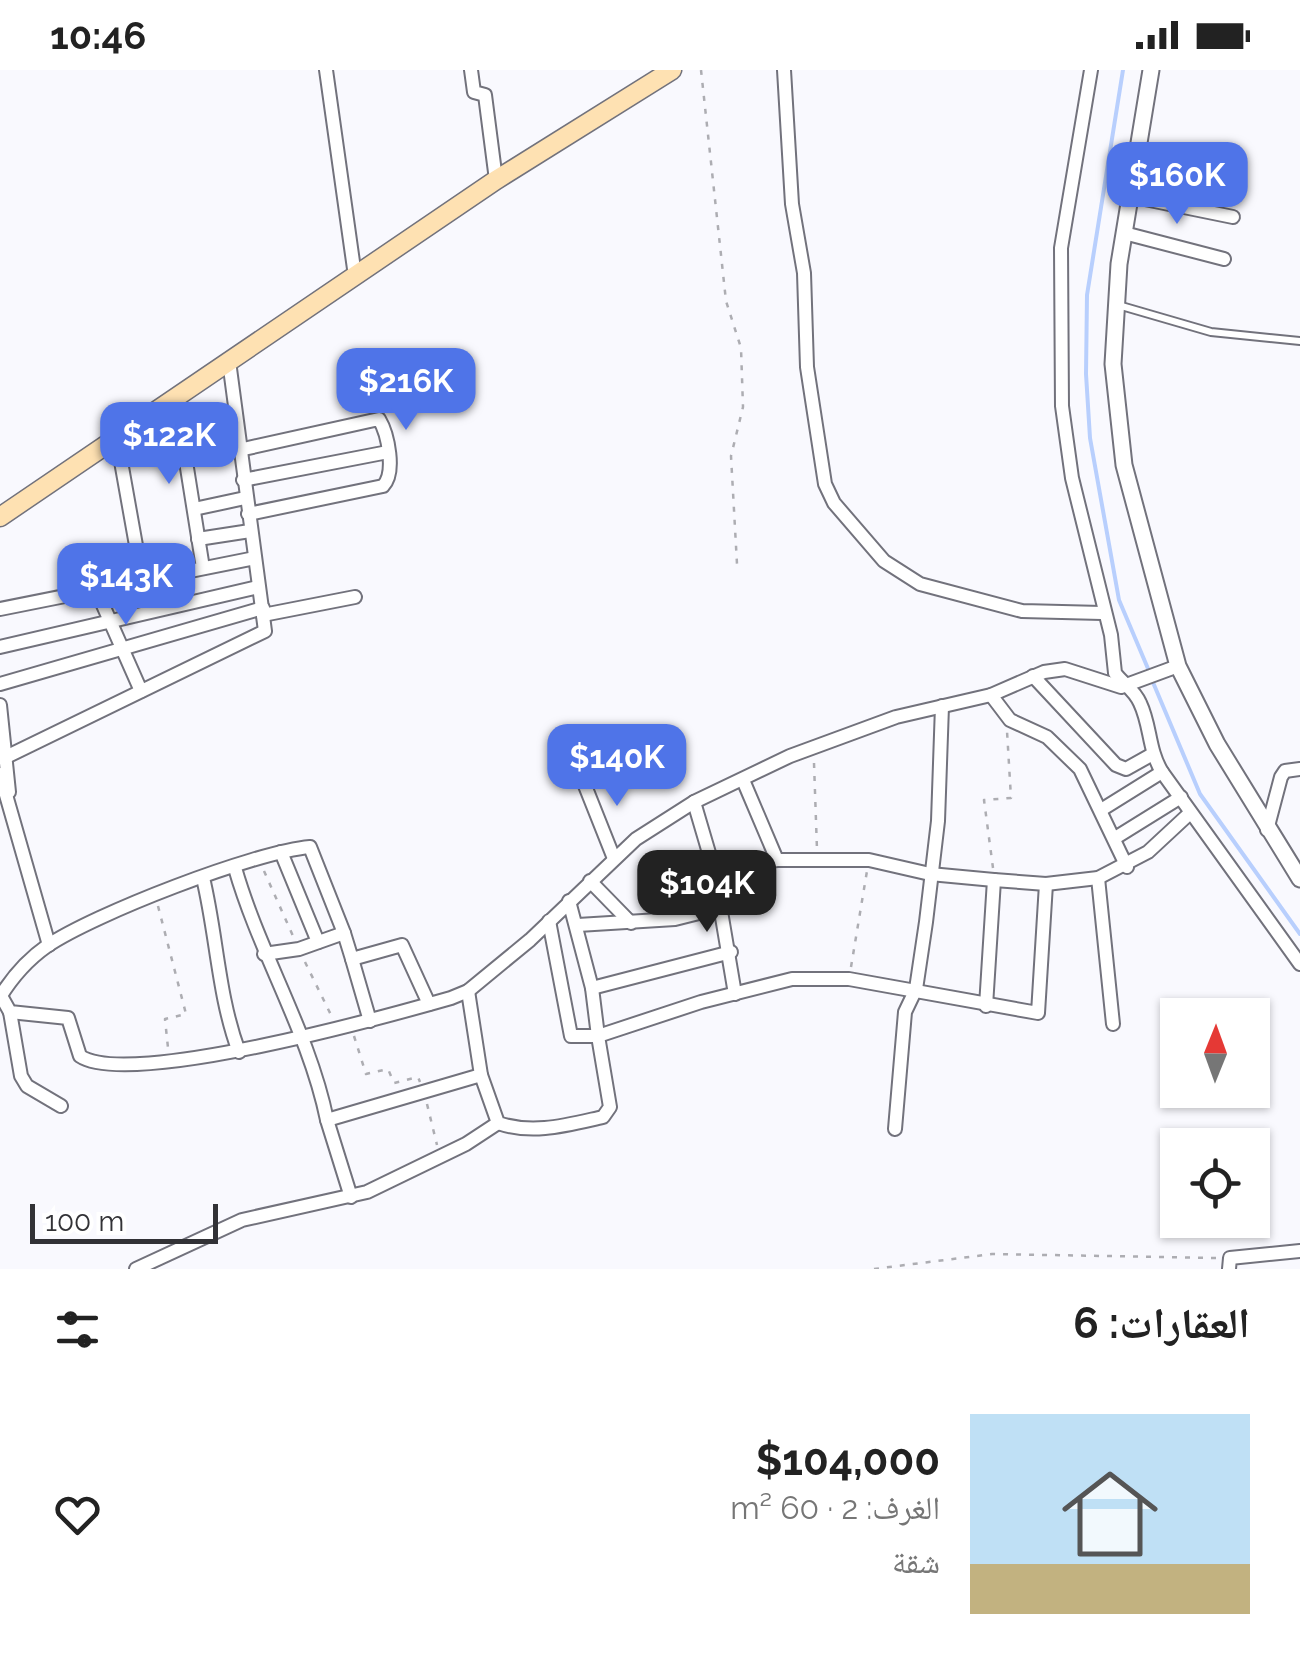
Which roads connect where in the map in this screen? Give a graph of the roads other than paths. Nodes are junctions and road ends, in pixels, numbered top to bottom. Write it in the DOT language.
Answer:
graph roads {
  1 [pos="326,70"];
  2 [pos="471,70"];
  3 [pos="672,70"];
  4 [pos="784,70"];
  5 [pos="1091,70"];
  6 [pos="1151,70"];
  7 [pos="496,180"];
  8 [pos="1130,196"];
  9 [pos="1234,217"];
  10 [pos="1124,233"];
  11 [pos="1224,259"];
  12 [pos="355,276"];
  13 [pos="1116,305"];
  14 [pos="1300,341"];
  15 [pos="229,362"];
  16 [pos="176,399"];
  17 [pos="117,439"];
  18 [pos="239,450"];
  19 [pos="388,452"];
  20 [pos="243,480"];
  21 [pos="246,498"];
  22 [pos="194,509"];
  23 [pos="248,514"];
  24 [pos="0,517"];
  25 [pos="250,531"];
  26 [pos="198,539"];
  27 [pos="255,558"];
  28 [pos="203,568"];
  29 [pos="142,579"];
  30 [pos="258,586"];
  31 [pos="95,588"];
  32 [pos="355,597"];
  33 [pos="0,609"];
  34 [pos="263,612"];
  35 [pos="1102,613"];
  36 [pos="107,620"];
  37 [pos="0,647"];
  38 [pos="122,651"];
  39 [pos="1174,668"];
  40 [pos="1033,676"];
  41 [pos="1134,683"];
  42 [pos="0,684"];
  43 [pos="140,691"];
  44 [pos="991,695"];
  45 [pos="0,705"];
  46 [pos="942,706"];
  47 [pos="1151,754"];
  48 [pos="8,756"];
  49 [pos="1300,770"];
  50 [pos="1162,772"];
  51 [pos="0,774"];
  52 [pos="582,778"];
  53 [pos="743,780"];
  54 [pos="8,794"];
  55 [pos="1181,796"];
  56 [pos="694,802"];
  57 [pos="1101,810"];
  58 [pos="1190,813"];
  59 [pos="1267,830"];
  60 [pos="1115,838"];
  61 [pos="281,852"];
  62 [pos="613,856"];
  63 [pos="777,860"];
  64 [pos="1127,867"];
  65 [pos="235,868"];
  66 [pos="714,870"];
  67 [pos="930,874"];
  68 [pos="203,878"];
  69 [pos="1098,878"];
  70 [pos="1300,879"];
  71 [pos="994,880"];
  72 [pos="590,881"];
  73 [pos="1046,884"];
  74 [pos="569,901"];
  75 [pos="723,908"];
  76 [pos="549,921"];
  77 [pos="631,924"];
  78 [pos="578,925"];
  79 [pos="344,933"];
  80 [pos="318,942"];
  81 [pos="49,945"];
  82 [pos="732,952"];
  83 [pos="264,954"];
  84 [pos="352,959"];
  85 [pos="1300,964"];
  86 [pos="592,988"];
  87 [pos="916,989"];
  88 [pos="468,992"];
  89 [pos="736,994"];
  90 [pos="0,996"];
  91 [pos="430,1004"];
  92 [pos="986,1006"];
  93 [pos="10,1012"];
  94 [pos="370,1020"];
  95 [pos="1113,1024"];
  96 [pos="303,1034"];
  97 [pos="598,1036"];
  98 [pos="239,1052"];
  99 [pos="480,1075"];
  100 [pos="61,1106"];
  101 [pos="326,1120"];
  102 [pos="498,1123"];
  103 [pos="895,1129"];
  104 [pos="350,1196"];
  105 [pos="1300,1251"];
  106 [pos="1230,1264"];
  107 [pos="136,1269"];
  1 -- 12 [label="street"];
  2 -- 7 [label="street"];
  3 -- 7 [label="main road"];
  4 -- 35 [label="street"];
  5 -- 35 [label="street"];
  6 -- 8 [label="street"];
  7 -- 12 [label="main road"];
  8 -- 9 [label="street"];
  8 -- 10 [label="street"];
  10 -- 11 [label="street"];
  10 -- 13 [label="street"];
  12 -- 15 [label="main road"];
  13 -- 14 [label="lane"];
  13 -- 39 [label="street"];
  15 -- 16 [label="main road"];
  15 -- 18 [label="street"];
  16 -- 17 [label="main road"];
  16 -- 22 [label="street"];
  17 -- 24 [label="main road"];
  17 -- 29 [label="street"];
  18 -- 19 [label="street"];
  18 -- 20 [label="street"];
  19 -- 20 [label="street"];
  19 -- 23 [label="street"];
  20 -- 21 [label="street"];
  21 -- 22 [label="street"];
  21 -- 23 [label="street"];
  22 -- 26 [label="street"];
  23 -- 25 [label="street"];
  25 -- 26 [label="street"];
  25 -- 27 [label="street"];
  26 -- 28 [label="street"];
  27 -- 28 [label="street"];
  27 -- 30 [label="street"];
  28 -- 29 [label="street"];
  29 -- 31 [label="street"];
  30 -- 34 [label="street"];
  30 -- 36 [label="street"];
  31 -- 33 [label="street"];
  31 -- 36 [label="street"];
  32 -- 34 [label="street"];
  34 -- 38 [label="street"];
  34 -- 43 [label="street"];
  35 -- 41 [label="street"];
  36 -- 37 [label="street"];
  36 -- 38 [label="street"];
  38 -- 42 [label="street"];
  38 -- 43 [label="street"];
  39 -- 41 [label="street"];
  39 -- 59 [label="street"];
  40 -- 41 [label="street"];
  40 -- 44 [label="street"];
  40 -- 47 [label="street"];
  41 -- 47 [label="street"];
  43 -- 48 [label="street"];
  44 -- 46 [label="street"];
  44 -- 57 [label="street"];
  45 -- 48 [label="street"];
  46 -- 53 [label="street"];
  46 -- 67 [label="street"];
  47 -- 50 [label="street"];
  48 -- 54 [label="street"];
  49 -- 59 [label="street"];
  50 -- 55 [label="street"];
  50 -- 57 [label="street"];
  51 -- 54 [label="street"];
  52 -- 62 [label="street"];
  53 -- 56 [label="street"];
  53 -- 63 [label="street"];
  54 -- 81 [label="street"];
  55 -- 58 [label="street"];
  55 -- 60 [label="street"];
  56 -- 62 [label="street"];
  56 -- 66 [label="street"];
  57 -- 60 [label="street"];
  58 -- 64 [label="street"];
  58 -- 85 [label="street"];
  59 -- 70 [label="street"];
  60 -- 64 [label="street"];
  61 -- 65 [label="street"];
  61 -- 79 [label="street"];
  61 -- 80 [label="street"];
  62 -- 72 [label="street"];
  63 -- 66 [label="street"];
  63 -- 67 [label="street"];
  64 -- 69 [label="street"];
  65 -- 68 [label="street"];
  65 -- 83 [label="street"];
  66 -- 75 [label="street"];
  67 -- 71 [label="street"];
  67 -- 87 [label="street"];
  68 -- 81 [label="street"];
  68 -- 98 [label="street"];
  69 -- 73 [label="street"];
  69 -- 95 [label="street"];
  71 -- 73 [label="street"];
  71 -- 92 [label="street"];
  72 -- 74 [label="street"];
  72 -- 77 [label="street"];
  73 -- 92 [label="street"];
  74 -- 76 [label="street"];
  74 -- 78 [label="street"];
  75 -- 77 [label="street"];
  75 -- 82 [label="street"];
  76 -- 88 [label="street"];
  76 -- 97 [label="street"];
  77 -- 78 [label="street"];
  78 -- 86 [label="street"];
  79 -- 80 [label="street"];
  79 -- 84 [label="street"];
  80 -- 83 [label="street"];
  81 -- 90 [label="street"];
  82 -- 86 [label="street"];
  82 -- 89 [label="street"];
  83 -- 96 [label="street"];
  84 -- 91 [label="street"];
  84 -- 94 [label="street"];
  86 -- 97 [label="street"];
  87 -- 89 [label="street"];
  87 -- 92 [label="street"];
  87 -- 103 [label="street"];
  88 -- 91 [label="street"];
  88 -- 99 [label="street"];
  89 -- 97 [label="street"];
  90 -- 93 [label="street"];
  91 -- 94 [label="street"];
  93 -- 98 [label="street"];
  93 -- 100 [label="street"];
  94 -- 96 [label="street"];
  96 -- 98 [label="street"];
  96 -- 101 [label="street"];
  97 -- 102 [label="street"];
  99 -- 101 [label="street"];
  99 -- 102 [label="street"];
  101 -- 104 [label="street"];
  102 -- 104 [label="street"];
  104 -- 107 [label="street"];
  105 -- 106 [label="street"];
}
